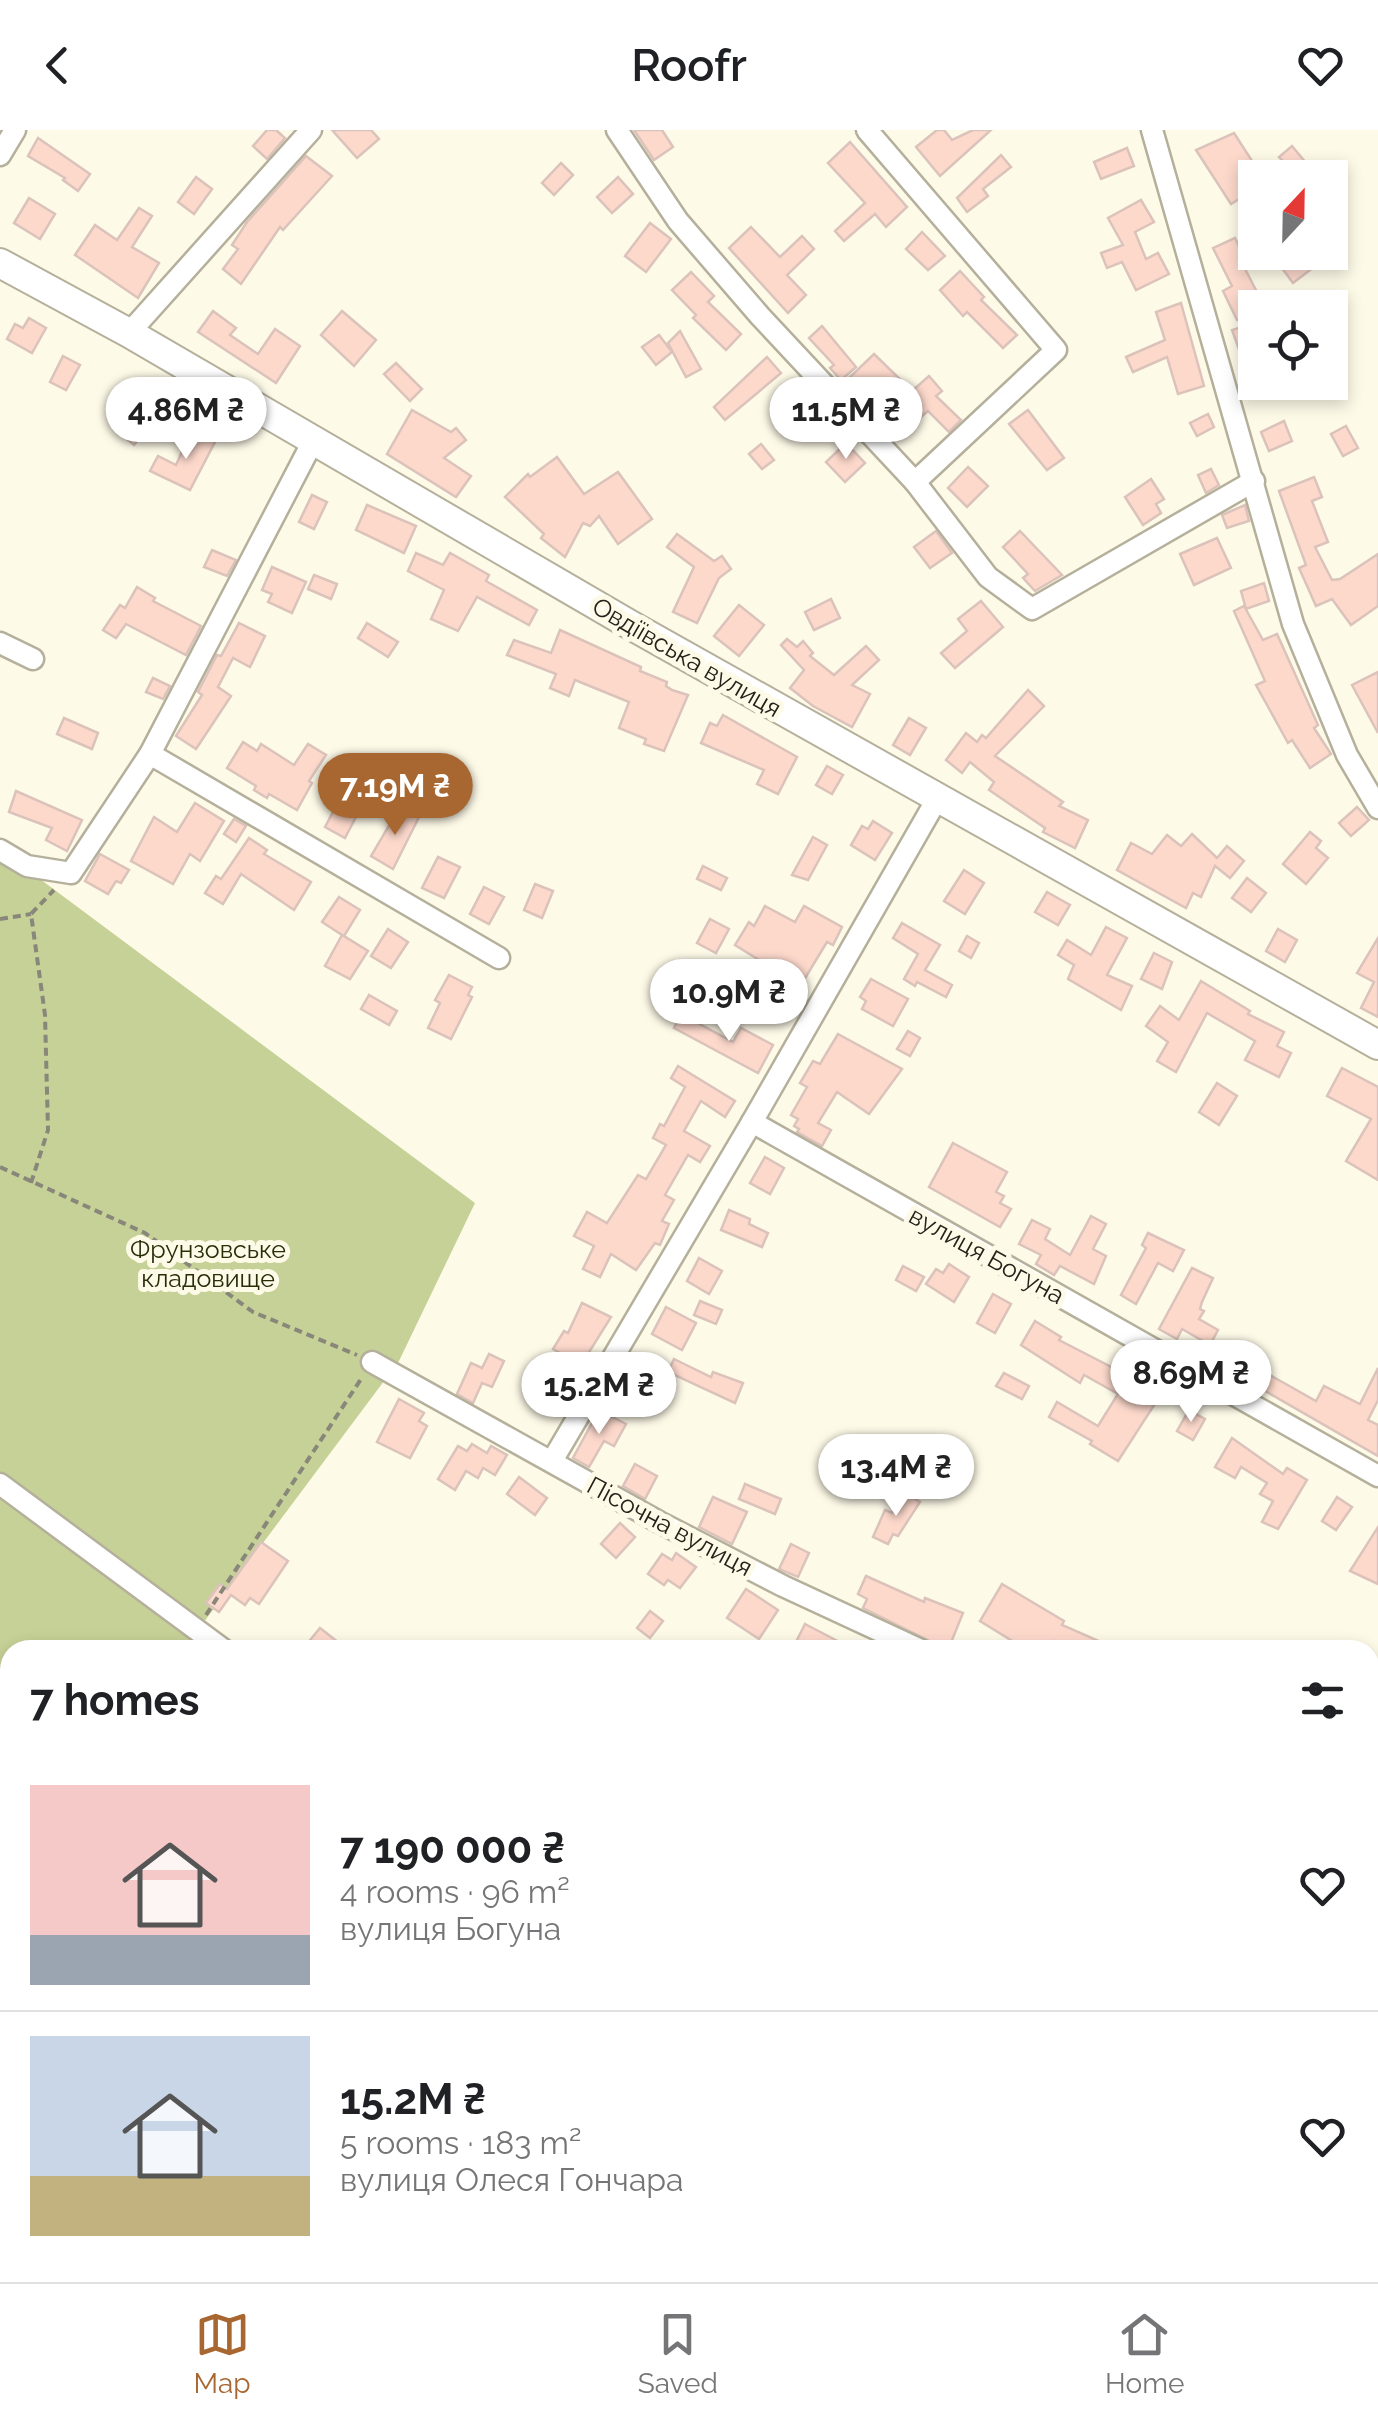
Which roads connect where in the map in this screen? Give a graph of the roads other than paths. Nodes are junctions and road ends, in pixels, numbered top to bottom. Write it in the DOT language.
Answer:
graph roads {
  1 [pos="15,130"];
  2 [pos="311,130"];
  3 [pos="617,130"];
  4 [pos="867,130"];
  5 [pos="1152,130"];
  6 [pos="0,155"];
  7 [pos="0,262"];
  8 [pos="129,333"];
  9 [pos="312,442"];
  10 [pos="1254,481"];
  11 [pos="915,482"];
  12 [pos="0,642"];
  13 [pos="32,659"];
  14 [pos="150,754"];
  15 [pos="937,799"];
  16 [pos="1378,808"];
  17 [pos="0,850"];
  18 [pos="499,958"];
  19 [pos="1378,1045"];
  20 [pos="752,1122"];
  21 [pos="372,1362"];
  22 [pos="552,1461"];
  23 [pos="1378,1476"];
  24 [pos="0,1484"];
  25 [pos="210,1640"];
  26 [pos="900,1640"];
  1 -- 6 [label="street"];
  2 -- 8 [label="street"];
  3 -- 11 [label="street"];
  4 -- 11 [label="street"];
  5 -- 10 [label="street"];
  7 -- 8 [label="main road, Овдіївська вулиця"];
  8 -- 9 [label="main road, Овдіївська вулиця"];
  9 -- 14 [label="street"];
  9 -- 15 [label="main road, Овдіївська вулиця"];
  10 -- 11 [label="street"];
  10 -- 16 [label="street"];
  12 -- 13 [label="street"];
  14 -- 17 [label="street"];
  14 -- 18 [label="street"];
  15 -- 19 [label="main road, Овдіївська вулиця"];
  15 -- 20 [label="street"];
  20 -- 22 [label="street"];
  20 -- 23 [label="street, вулиця Богуна"];
  21 -- 22 [label="street, Пісочна вулиця"];
  22 -- 26 [label="street, Пісочна вулиця"];
  24 -- 25 [label="street"];
}
